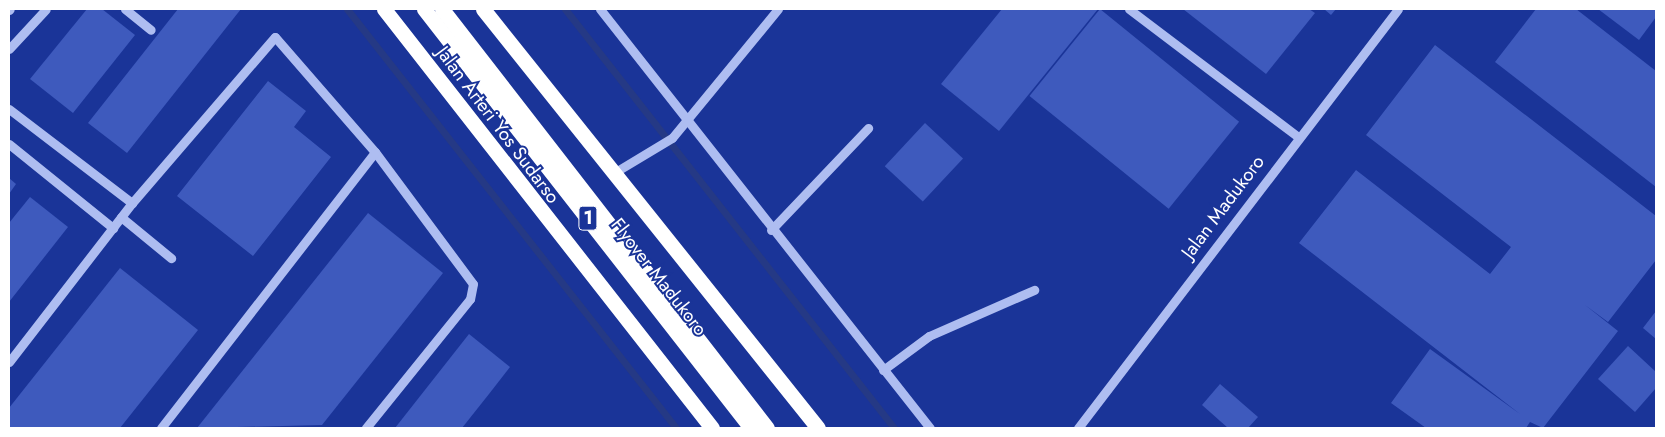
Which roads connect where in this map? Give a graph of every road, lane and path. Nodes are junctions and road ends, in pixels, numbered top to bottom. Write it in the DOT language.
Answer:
graph roads {
  1 [pos="46,9"];
  2 [pos="125,9"];
  3 [pos="384,9"];
  4 [pos="424,9"];
  5 [pos="442,9"];
  6 [pos="483,9"];
  7 [pos="600,9"];
  8 [pos="778,9"];
  9 [pos="1129,9"];
  10 [pos="1398,9"];
  11 [pos="151,30"];
  12 [pos="9,49"];
  13 [pos="9,109"];
  14 [pos="686,121"];
  15 [pos="868,128"];
  16 [pos="1297,136"];
  17 [pos="9,144"];
  18 [pos="375,152"];
  19 [pos="612,174"];
  20 [pos="132,203"];
  21 [pos="121,217"];
  22 [pos="113,228"];
  23 [pos="771,230"];
  24 [pos="170,258"];
  25 [pos="1034,290"];
  26 [pos="9,362"];
  27 [pos="884,370"];
  28 [pos="162,428"];
  29 [pos="366,428"];
  30 [pos="712,428"];
  31 [pos="751,428"];
  32 [pos="767,428"];
  33 [pos="818,428"];
  34 [pos="930,428"];
  35 [pos="1078,428"];
  1 -- 12 [label="street"];
  2 -- 11 [label="street"];
  3 -- 30 [label="highway, Jalan Arteri Yos Sudarso"];
  4 -- 31 [label="highway, Flyover Madukoro / 1"];
  5 -- 32 [label="highway, Flyover Madukoro / 1"];
  6 -- 19 [label="highway"];
  7 -- 14 [label="street"];
  8 -- 14 [label="street"];
  9 -- 16 [label="street"];
  10 -- 16 [label="street, Jalan Madukoro"];
  13 -- 20 [label="street"];
  14 -- 19 [label="street"];
  14 -- 23 [label="street"];
  15 -- 23 [label="street"];
  16 -- 35 [label="street, Jalan Madukoro"];
  17 -- 22 [label="street"];
  18 -- 20 [label="street"];
  18 -- 28 [label="street"];
  18 -- 29 [label="street"];
  19 -- 33 [label="highway"];
  20 -- 21 [label="street"];
  21 -- 22 [label="street"];
  21 -- 24 [label="street"];
  22 -- 26 [label="street"];
  23 -- 27 [label="street"];
  25 -- 27 [label="street"];
  27 -- 34 [label="street"];
}
